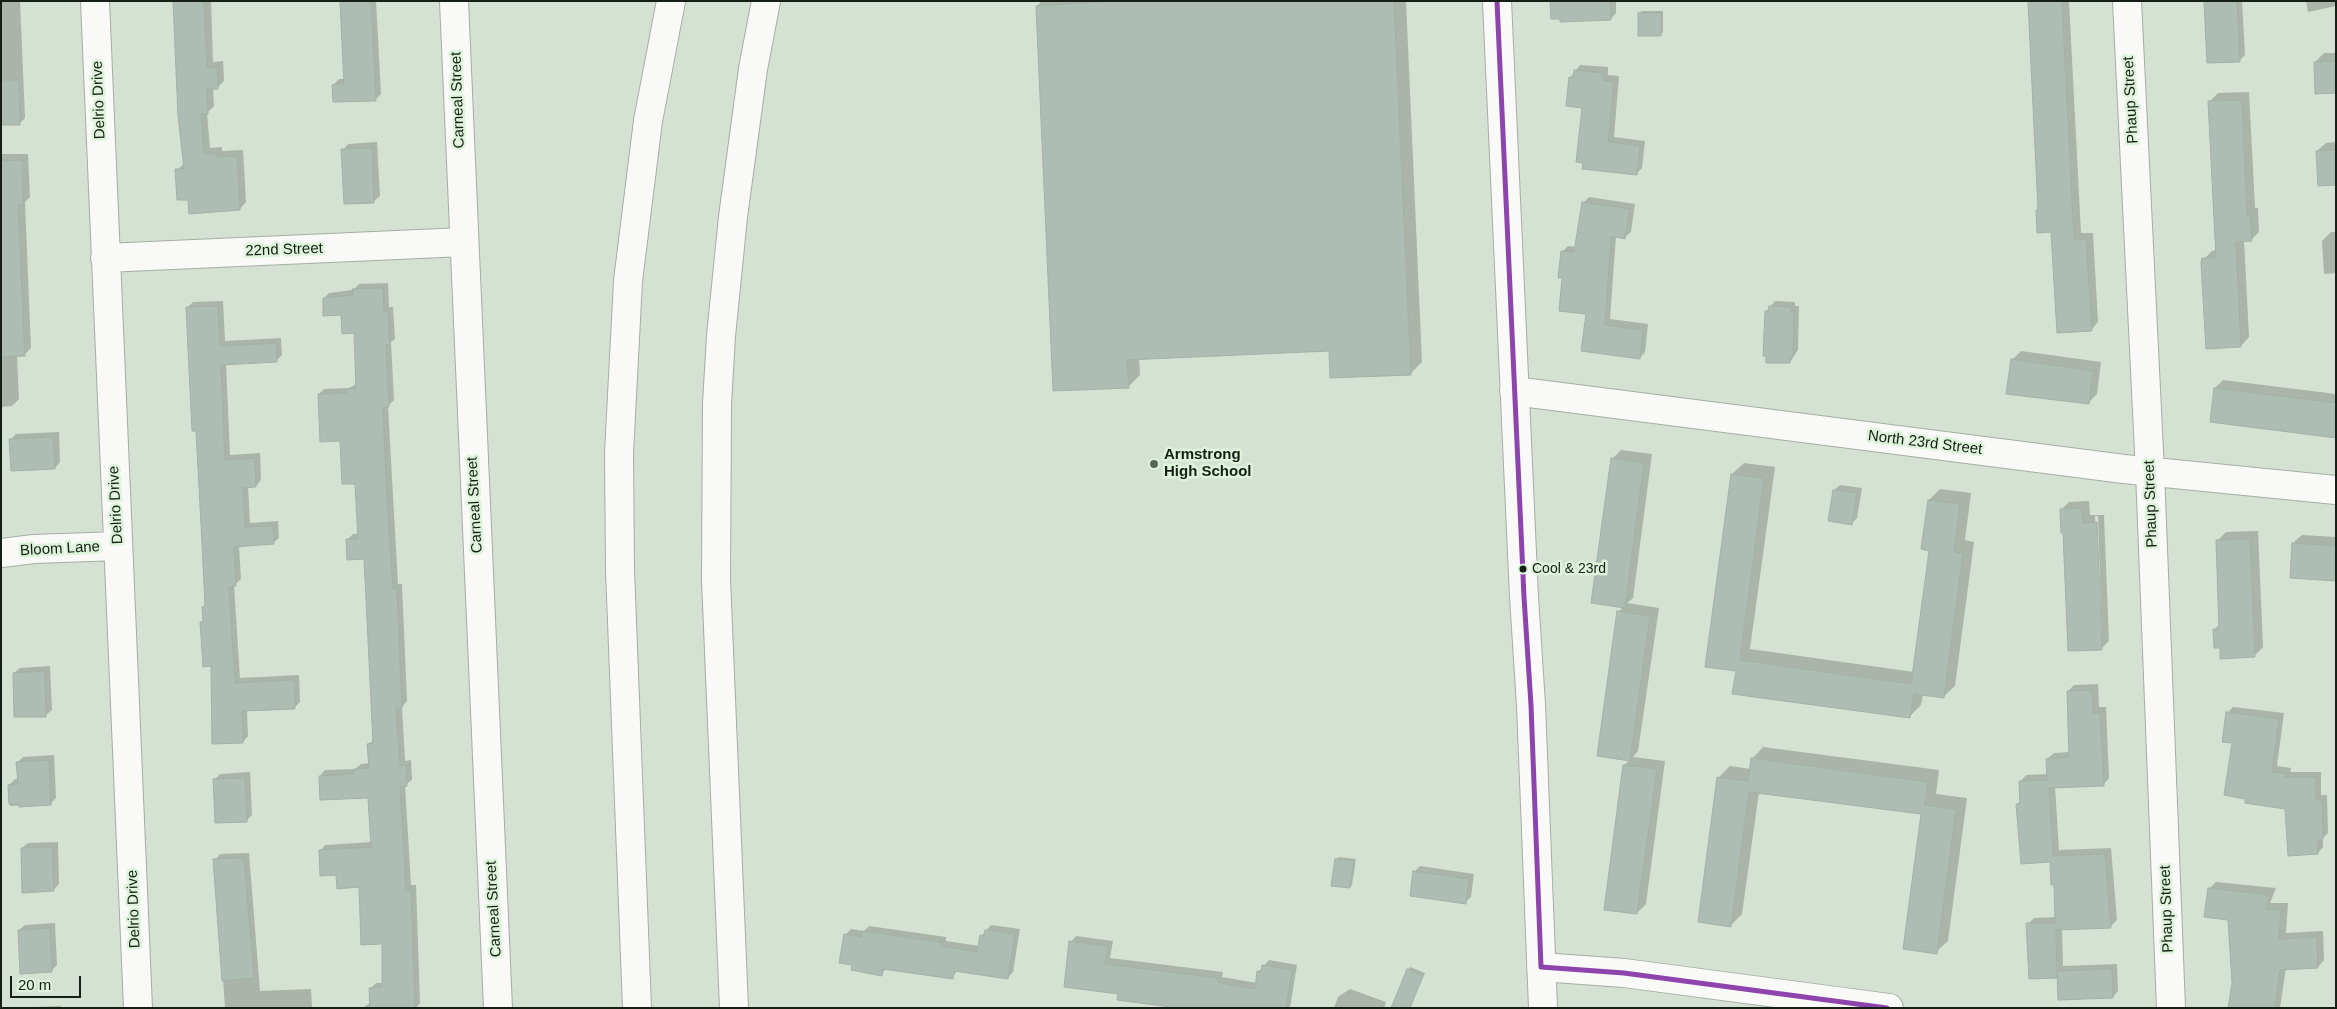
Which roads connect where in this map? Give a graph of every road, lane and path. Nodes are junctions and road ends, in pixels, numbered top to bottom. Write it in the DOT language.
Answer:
graph roads {
  1 [pos="94,1"];
  2 [pos="454,1"];
  3 [pos="671,1"];
  4 [pos="766,1"];
  5 [pos="1497,1"];
  6 [pos="2127,1"];
  7 [pos="464,242"];
  8 [pos="105,258"];
  9 [pos="1514,391"];
  10 [pos="2150,472"];
  11 [pos="2336,490"];
  12 [pos="118,546"];
  13 [pos="1,553"];
  14 [pos="730,892"];
  15 [pos="1541,967"];
  16 [pos="138,1008"];
  17 [pos="498,1008"];
  18 [pos="638,1008"];
  19 [pos="734,1008"];
  20 [pos="742,1008"];
  21 [pos="1543,1008"];
  22 [pos="1889,1008"];
  23 [pos="2171,1008"];
  1 -- 8 [label="main road, Delrio Drive"];
  2 -- 7 [label="main road, Carneal Street"];
  3 -- 18 [label="main road"];
  4 -- 14 [label="main road"];
  5 -- 9 [label="main road"];
  6 -- 10 [label="main road, Phaup Street"];
  7 -- 8 [label="main road, 22nd Street"];
  7 -- 17 [label="main road, Carneal Street"];
  8 -- 12 [label="main road, Delrio Drive"];
  9 -- 10 [label="main road, North 23rd Street"];
  9 -- 15 [label="main road"];
  10 -- 11 [label="main road, North 23rd Street"];
  10 -- 23 [label="main road, Phaup Street"];
  12 -- 13 [label="main road, Bloom Lane"];
  12 -- 16 [label="main road, Delrio Drive"];
  14 -- 19 [label="main road"];
  14 -- 20 [label="main road"];
  15 -- 21 [label="main road"];
  15 -- 22 [label="main road"];
}
